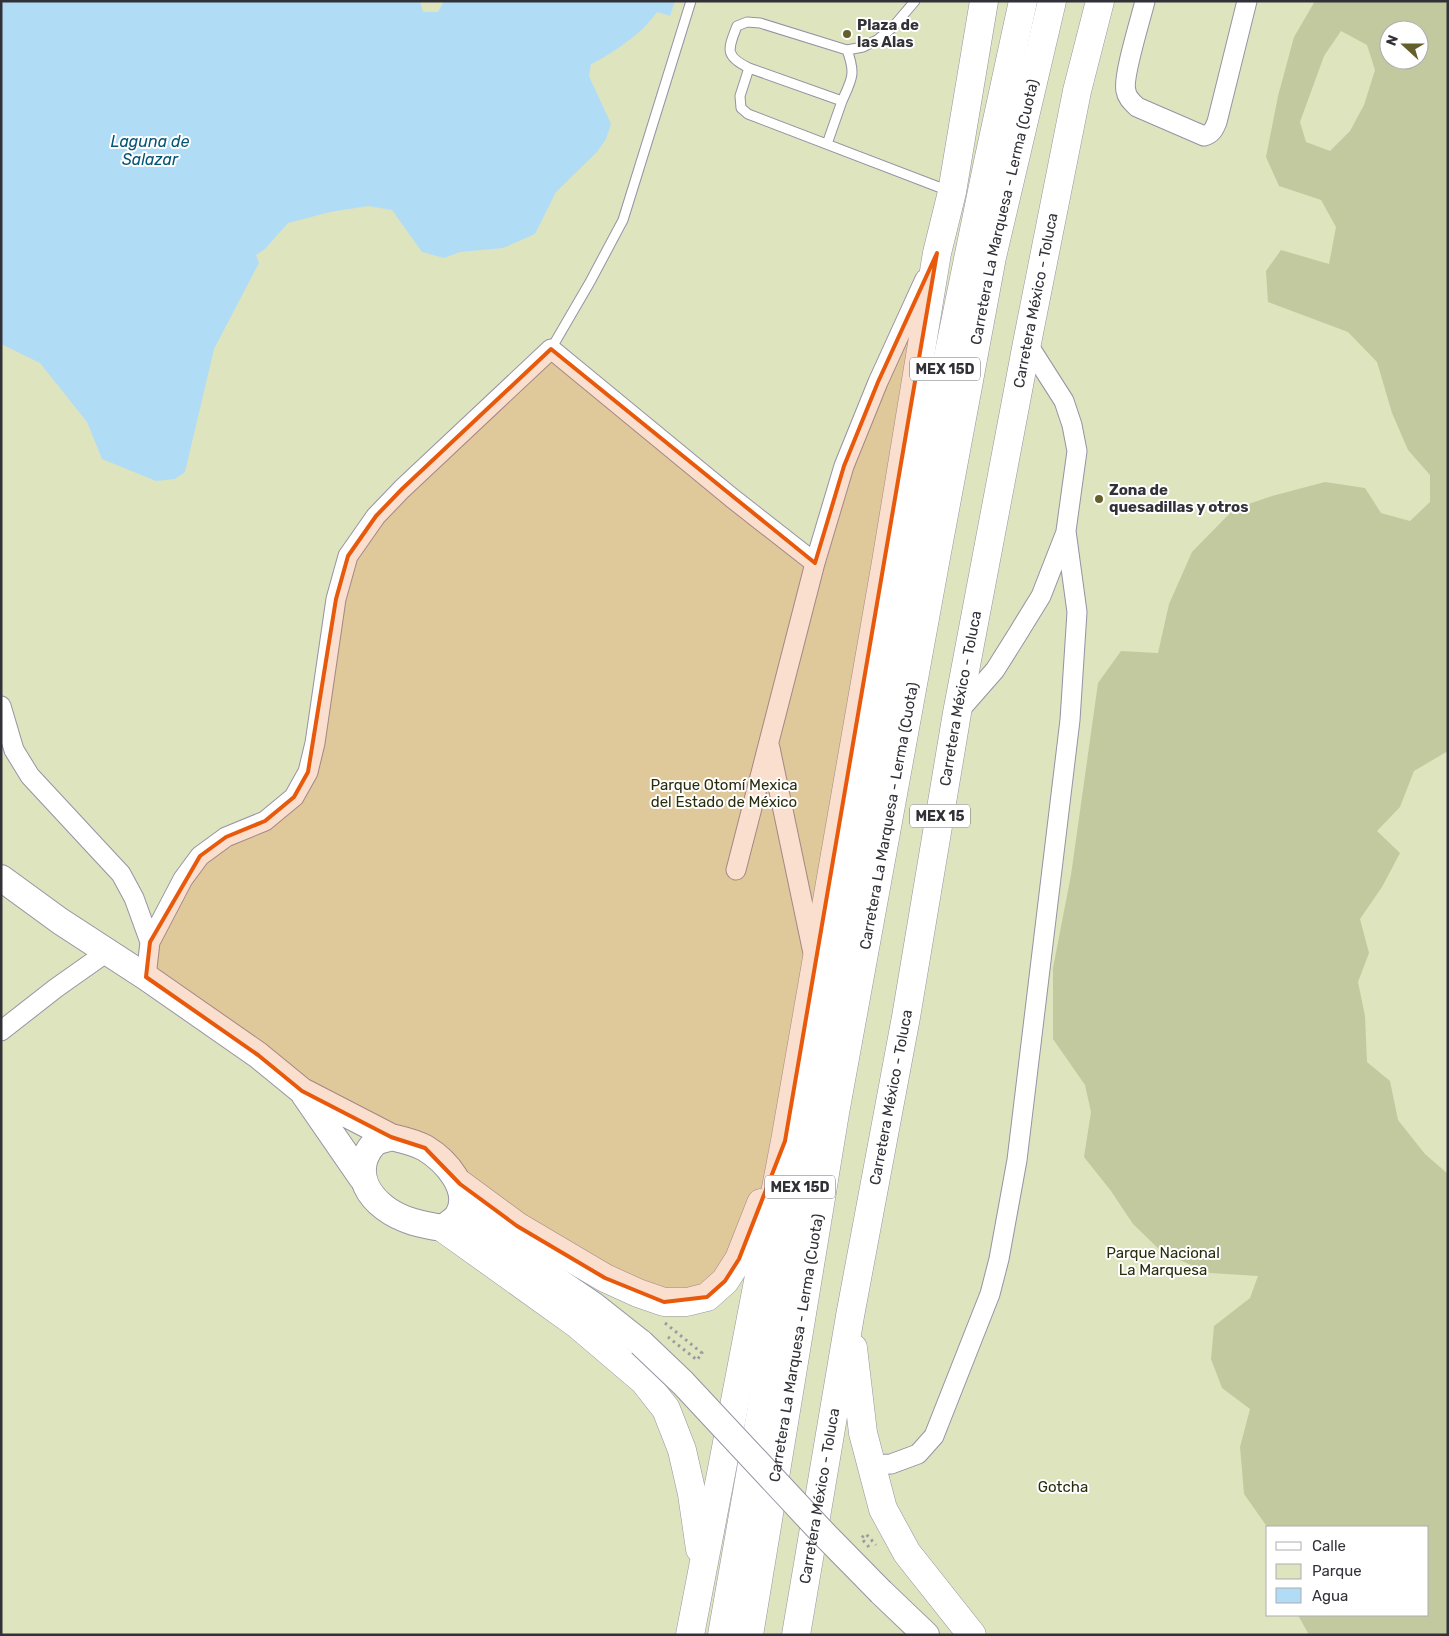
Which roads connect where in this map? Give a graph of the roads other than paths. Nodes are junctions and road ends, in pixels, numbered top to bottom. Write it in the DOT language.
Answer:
graph roads {
  1 [pos="691,1"];
  2 [pos="915,1"];
  3 [pos="984,1"];
  4 [pos="1005,1"];
  5 [pos="1023,1"];
  6 [pos="1052,1"];
  7 [pos="1100,1"];
  8 [pos="1145,1"];
  9 [pos="1247,1"];
  10 [pos="847,50"];
  11 [pos="749,68"];
  12 [pos="842,101"];
  13 [pos="827,144"];
  14 [pos="952,192"];
  15 [pos="937,253"];
  16 [pos="1026,343"];
  17 [pos="551,349"];
  18 [pos="936,415"];
  19 [pos="1066,531"];
  20 [pos="814,563"];
  21 [pos="1,706"];
  22 [pos="957,714"];
  23 [pos="769,742"];
  24 [pos="736,870"];
  25 [pos="1,878"];
  26 [pos="150,942"];
  27 [pos="107,952"];
  28 [pos="816,967"];
  29 [pos="146,977"];
  30 [pos="1,1031"];
  31 [pos="302,1091"];
  32 [pos="391,1137"];
  33 [pos="785,1141"];
  34 [pos="362,1178"];
  35 [pos="460,1184"];
  36 [pos="451,1221"];
  37 [pos="850,1316"];
  38 [pos="870,1465"];
  39 [pos="703,1570"];
  40 [pos="690,1635"];
  41 [pos="722,1635"];
  42 [pos="749,1635"];
  43 [pos="796,1635"];
  44 [pos="926,1635"];
  45 [pos="972,1635"];
  1 -- 17 [label="lane"];
  2 -- 10 [label="lane"];
  3 -- 14 [label="main road"];
  4 -- 18 [label="main road"];
  5 -- 18 [label="main road, Carretera La Marquesa - Lerma (Cuota) / MEX 15D"];
  6 -- 42 [label="main road, Carretera La Marquesa - Lerma (Cuota) / MEX 15D"];
  7 -- 16 [label="main road, Carretera México - Toluca / MEX 15"];
  8 -- 9 [label="street"];
  10 -- 11 [label="lane"];
  10 -- 12 [label="lane"];
  11 -- 12 [label="lane"];
  11 -- 13 [label="lane"];
  12 -- 13 [label="lane"];
  13 -- 14 [label="lane"];
  14 -- 15 [label="main road"];
  15 -- 20 [label="street"];
  15 -- 28 [label="main road"];
  16 -- 19 [label="street"];
  16 -- 22 [label="main road, Carretera México - Toluca / MEX 15"];
  17 -- 20 [label="street"];
  17 -- 26 [label="street"];
  18 -- 41 [label="main road, Carretera La Marquesa - Lerma (Cuota) / MEX 15D"];
  19 -- 22 [label="street"];
  19 -- 38 [label="street"];
  20 -- 23 [label="street"];
  21 -- 26 [label="street"];
  22 -- 37 [label="main road, Carretera México - Toluca / MEX 15"];
  23 -- 24 [label="street"];
  23 -- 28 [label="street"];
  25 -- 27 [label="main road"];
  26 -- 29 [label="street"];
  27 -- 29 [label="main road"];
  27 -- 30 [label="street"];
  28 -- 33 [label="main road"];
  29 -- 31 [label="main road"];
  31 -- 32 [label="main road"];
  31 -- 34 [label="main road"];
  32 -- 34 [label="main road"];
  32 -- 35 [label="main road"];
  33 -- 35 [label="main road"];
  33 -- 39 [label="main road"];
  34 -- 36 [label="main road"];
  35 -- 36 [label="main road"];
  36 -- 39 [label="main road"];
  36 -- 44 [label="main road, bridge"];
  37 -- 38 [label="main road"];
  37 -- 43 [label="main road, Carretera México - Toluca / MEX 15"];
  38 -- 45 [label="main road"];
  39 -- 40 [label="main road"];
}
